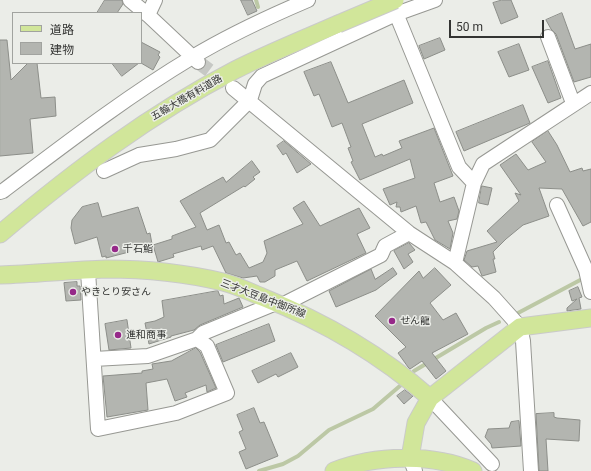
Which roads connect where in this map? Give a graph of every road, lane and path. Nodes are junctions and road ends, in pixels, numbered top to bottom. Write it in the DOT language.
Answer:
graph roads {
  1 [pos="130,0"];
  2 [pos="155,0"];
  3 [pos="308,0"];
  4 [pos="391,0"];
  5 [pos="435,0"];
  6 [pos="396,7"];
  7 [pos="148,14"];
  8 [pos="548,37"];
  9 [pos="195,60"];
  10 [pos="233,88"];
  11 [pos="591,93"];
  12 [pos="250,100"];
  13 [pos="573,103"];
  14 [pos="104,171"];
  15 [pos="474,183"];
  16 [pos="0,192"];
  17 [pos="557,205"];
  18 [pos="409,233"];
  19 [pos="0,234"];
  20 [pos="454,263"];
  21 [pos="88,271"];
  22 [pos="0,275"];
  23 [pos="588,280"];
  24 [pos="279,304"];
  25 [pos="591,318"];
  26 [pos="520,327"];
  27 [pos="197,339"];
  28 [pos="94,359"];
  29 [pos="430,398"];
  30 [pos="412,464"];
  31 [pos="492,464"];
  32 [pos="334,471"];
  33 [pos="473,471"];
  34 [pos="531,471"];
  1 -- 7 [label="street"];
  2 -- 7 [label="street"];
  3 -- 9 [label="street"];
  4 -- 6 [label="street"];
  5 -- 6 [label="street"];
  6 -- 12 [label="street"];
  6 -- 15 [label="street"];
  6 -- 19 [label="main road, 五輪大橋有料道路, bridge"];
  7 -- 9 [label="street"];
  8 -- 13 [label="street"];
  9 -- 16 [label="street"];
  10 -- 12 [label="street"];
  11 -- 13 [label="street"];
  12 -- 14 [label="street"];
  12 -- 18 [label="street"];
  13 -- 15 [label="street"];
  15 -- 20 [label="street"];
  17 -- 23 [label="street"];
  18 -- 20 [label="street"];
  18 -- 24 [label="street"];
  20 -- 26 [label="street"];
  21 -- 22 [label="main road, 三才大豆島中御所線"];
  21 -- 24 [label="main road, 三才大豆島中御所線"];
  21 -- 28 [label="street"];
  24 -- 27 [label="street"];
  24 -- 29 [label="main road, 三才大豆島中御所線"];
  25 -- 26 [label="main road"];
  26 -- 29 [label="main road"];
  26 -- 34 [label="street"];
  27 -- 28 [label="street"];
  27 -- 28 [label="street"];
  29 -- 30 [label="main road"];
  29 -- 31 [label="street"];
  30 -- 32 [label="main road"];
  30 -- 33 [label="main road"];
}
